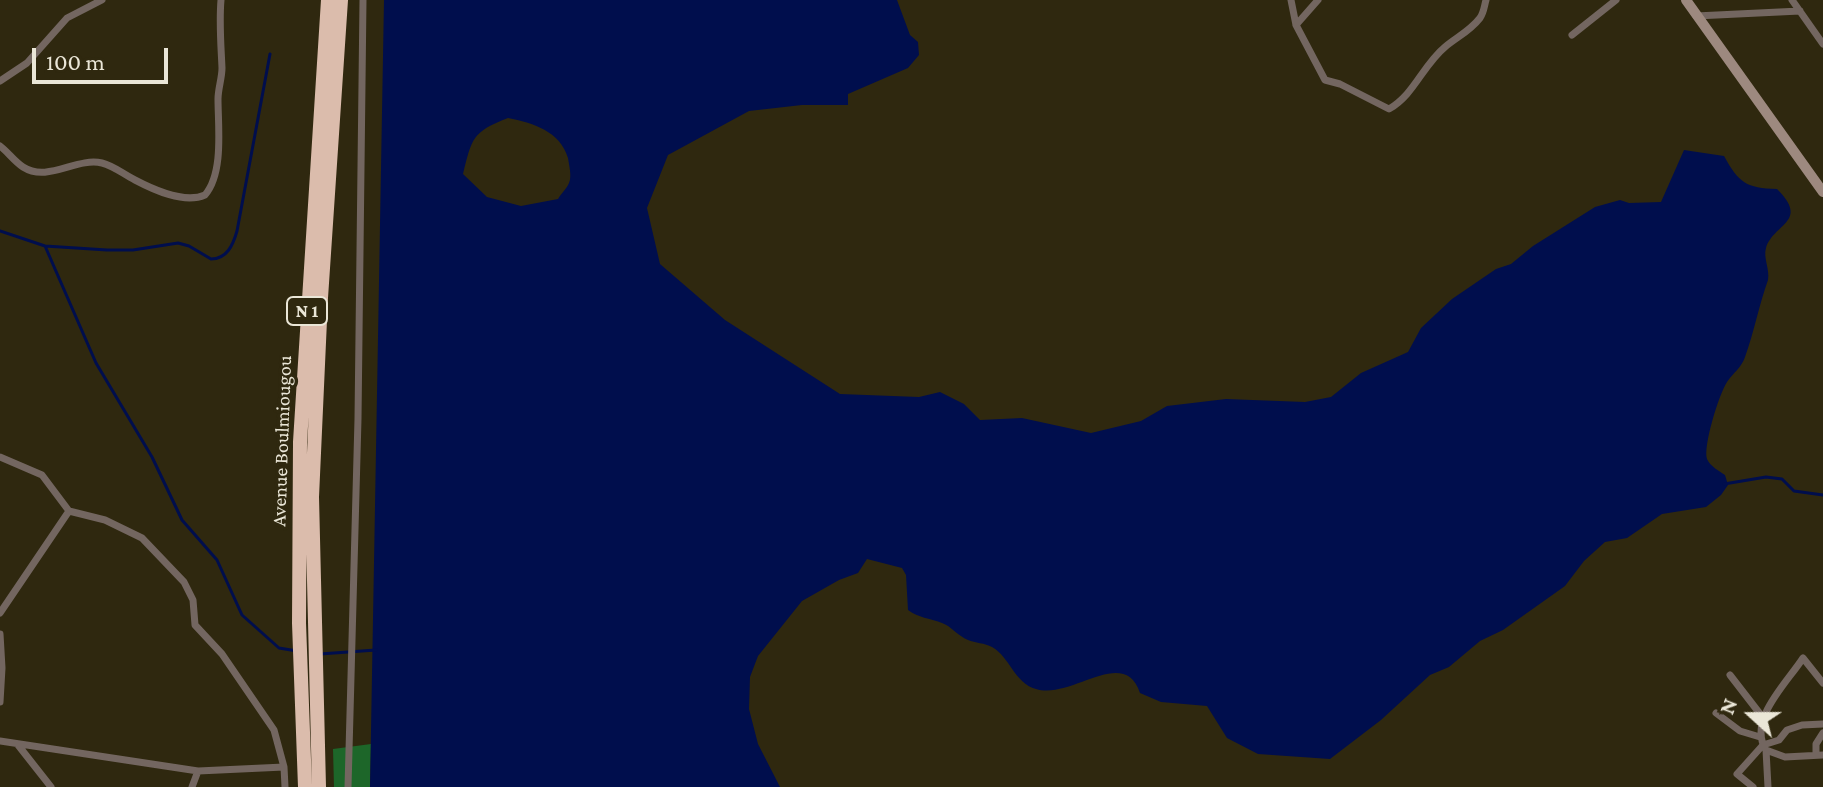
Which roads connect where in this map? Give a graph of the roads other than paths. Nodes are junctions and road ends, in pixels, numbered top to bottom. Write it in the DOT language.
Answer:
graph roads {
  1 [pos="102,0"];
  2 [pos="221,0"];
  3 [pos="328,0"];
  4 [pos="341,0"];
  5 [pos="363,0"];
  6 [pos="1291,0"];
  7 [pos="1318,0"];
  8 [pos="1486,0"];
  9 [pos="1616,0"];
  10 [pos="1686,0"];
  11 [pos="1792,0"];
  12 [pos="1800,11"];
  13 [pos="1696,16"];
  14 [pos="1296,25"];
  15 [pos="1572,35"];
  16 [pos="1823,44"];
  17 [pos="0,81"];
  18 [pos="0,146"];
  19 [pos="1823,192"];
  20 [pos="0,457"];
  21 [pos="69,511"];
  22 [pos="0,613"];
  23 [pos="307,623"];
  24 [pos="0,634"];
  25 [pos="1730,675"];
  26 [pos="1823,683"];
  27 [pos="308,697"];
  28 [pos="0,702"];
  29 [pos="1716,713"];
  30 [pos="1764,719"];
  31 [pos="1823,724"];
  32 [pos="1823,733"];
  33 [pos="0,741"];
  34 [pos="1763,744"];
  35 [pos="18,745"];
  36 [pos="1820,754"];
  37 [pos="284,767"];
  38 [pos="198,771"];
  39 [pos="1768,777"];
  40 [pos="51,787"];
  41 [pos="192,787"];
  42 [pos="285,787"];
  43 [pos="305,787"];
  44 [pos="319,787"];
  45 [pos="348,787"];
  46 [pos="1754,787"];
  47 [pos="1768,787"];
  1 -- 17 [label="street"];
  2 -- 18 [label="street"];
  3 -- 23 [label="highway, Avenue Boulmiougou / N 1"];
  4 -- 23 [label="highway, Avenue Boulmiougou / N 1"];
  5 -- 45 [label="street"];
  6 -- 14 [label="street"];
  7 -- 14 [label="street"];
  8 -- 14 [label="street"];
  9 -- 15 [label="street"];
  10 -- 13 [label="street"];
  11 -- 12 [label="street"];
  12 -- 13 [label="street"];
  12 -- 16 [label="street"];
  13 -- 19 [label="street"];
  20 -- 21 [label="street"];
  21 -- 22 [label="street"];
  21 -- 37 [label="street"];
  23 -- 27 [label="highway, Avenue Boulmiougou / N 1"];
  24 -- 28 [label="street"];
  25 -- 30 [label="street"];
  26 -- 30 [label="street"];
  27 -- 43 [label="highway, Avenue Boulmiougou / N 1"];
  27 -- 44 [label="highway, Avenue Boulmiougou / N 1"];
  29 -- 34 [label="street"];
  30 -- 34 [label="street"];
  31 -- 34 [label="street"];
  32 -- 36 [label="street"];
  33 -- 35 [label="street"];
  34 -- 36 [label="street"];
  34 -- 39 [label="street"];
  34 -- 46 [label="street"];
  35 -- 38 [label="street"];
  35 -- 40 [label="street"];
  37 -- 38 [label="street"];
  37 -- 42 [label="street"];
  38 -- 41 [label="street"];
  39 -- 46 [label="street"];
  39 -- 47 [label="street"];
}
